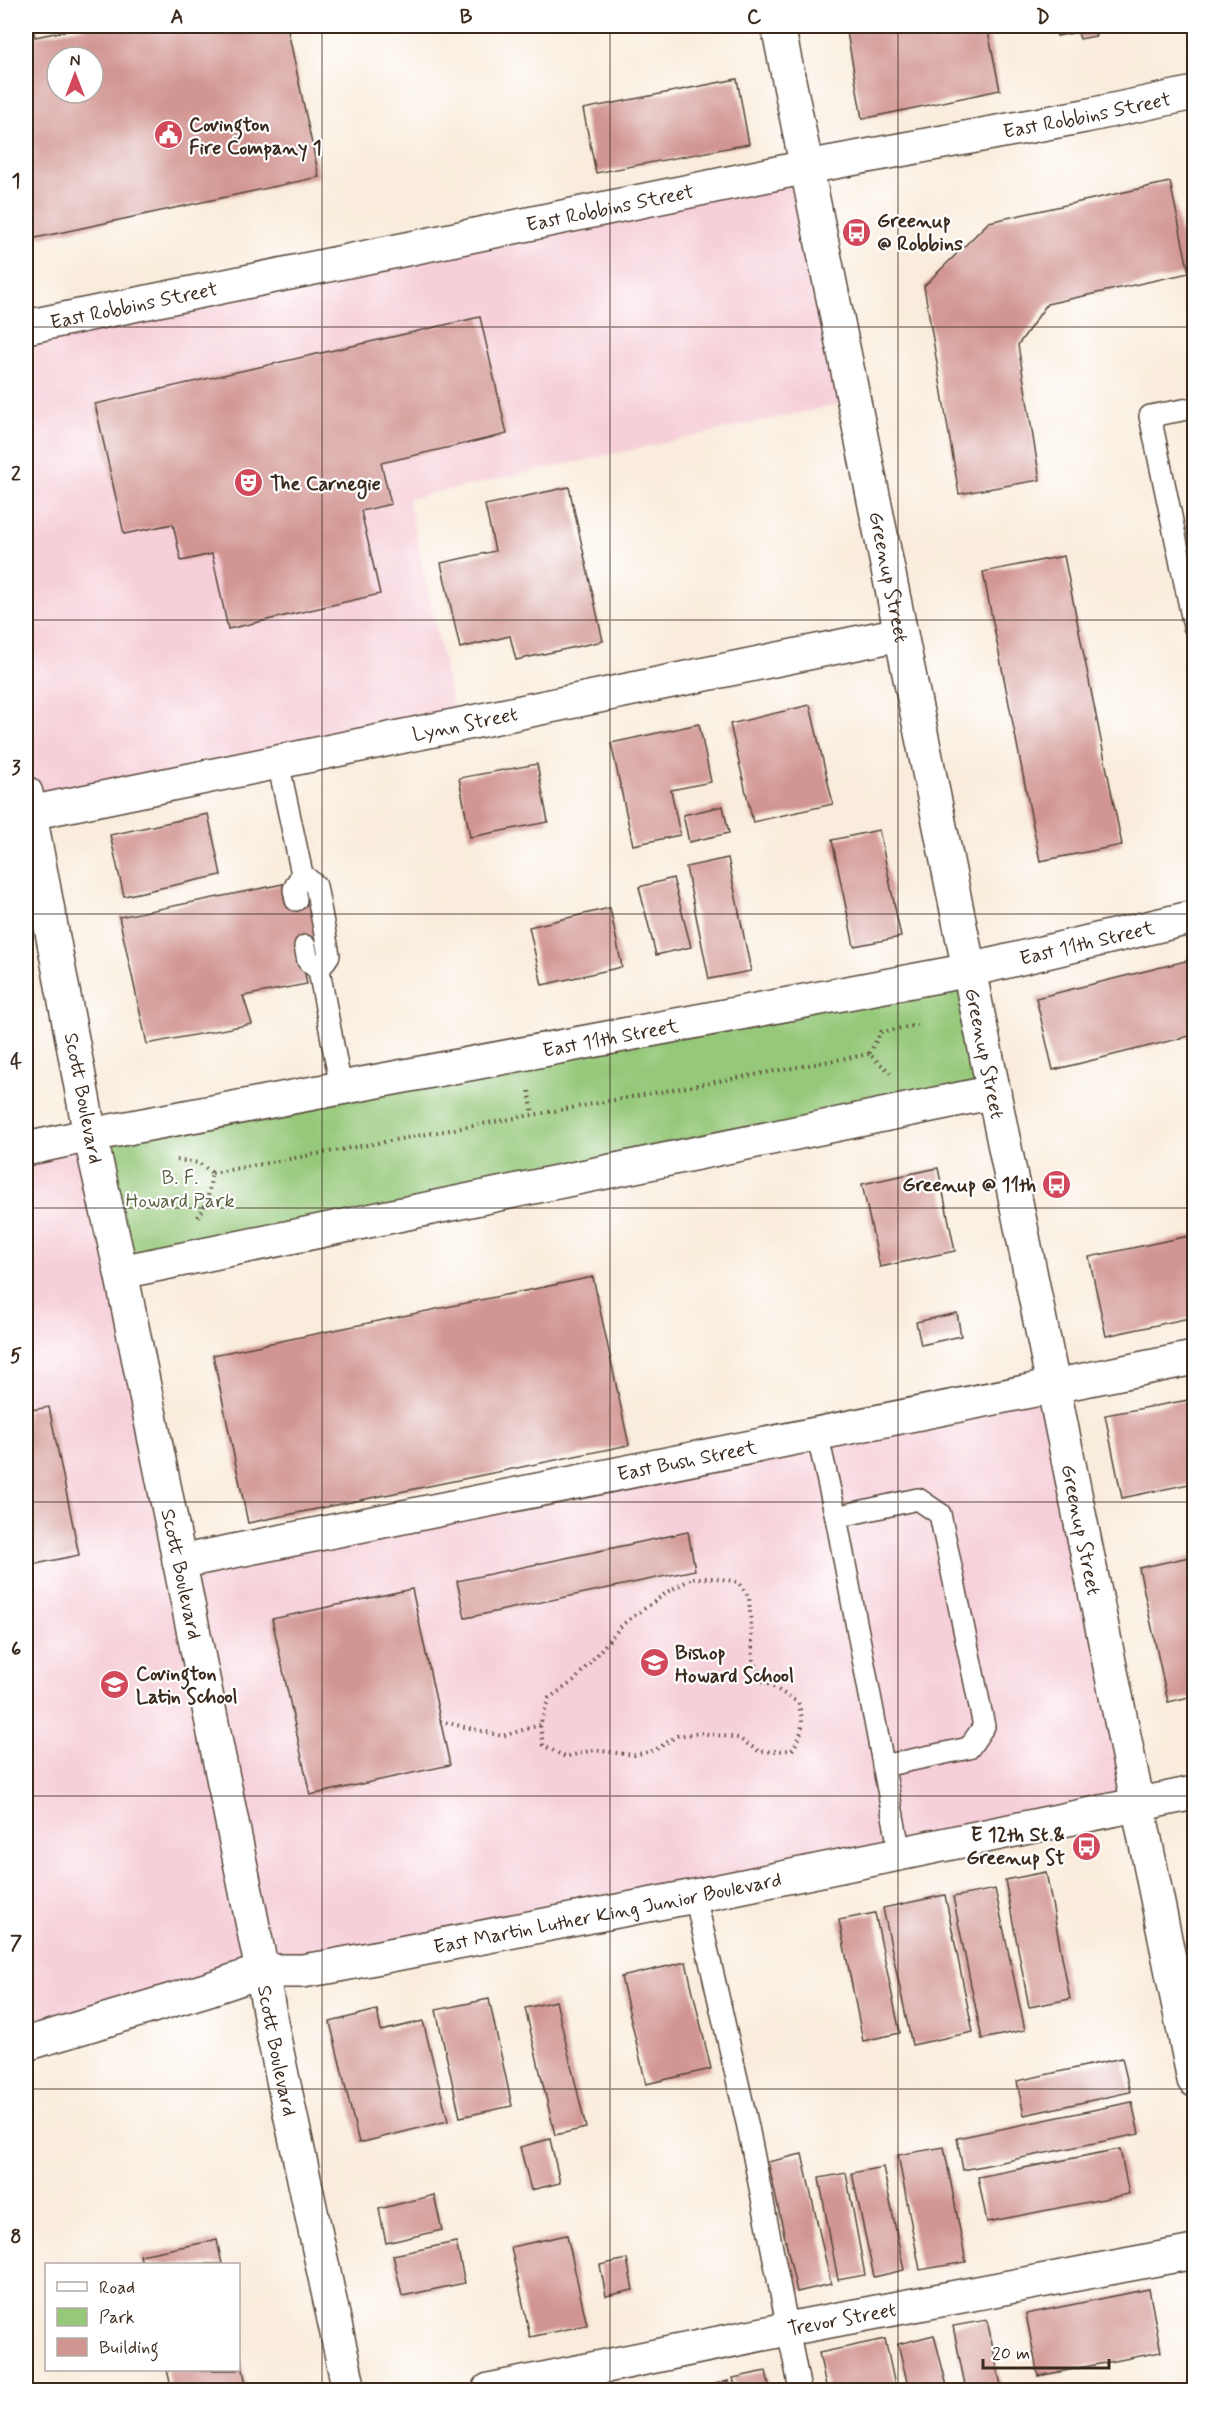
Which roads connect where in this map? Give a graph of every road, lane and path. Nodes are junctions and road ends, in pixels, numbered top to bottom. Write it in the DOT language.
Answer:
graph roads {
  1 [pos="778,26"];
  2 [pos="1194,93"];
  3 [pos="807,167"];
  4 [pos="26,327"];
  5 [pos="1194,408"];
  6 [pos="1187,555"];
  7 [pos="1194,626"];
  8 [pos="900,634"];
  9 [pos="278,762"];
  10 [pos="28,803"];
  11 [pos="302,874"];
  12 [pos="296,900"];
  13 [pos="1194,917"];
  14 [pos="305,946"];
  15 [pos="319,970"];
  16 [pos="970,970"];
  17 [pos="917,1025"];
  18 [pos="869,1054"];
  19 [pos="902,1072"];
  20 [pos="341,1088"];
  21 [pos="994,1092"];
  22 [pos="90,1135"];
  23 [pos="26,1149"];
  24 [pos="174,1159"];
  25 [pos="212,1173"];
  26 [pos="195,1221"];
  27 [pos="121,1272"];
  28 [pos="1194,1358"];
  29 [pos="1052,1387"];
  30 [pos="817,1433"];
  31 [pos="836,1517"];
  32 [pos="179,1562"];
  33 [pos="441,1721"];
  34 [pos="540,1725"];
  35 [pos="883,1766"];
  36 [pos="1194,1793"];
  37 [pos="1137,1804"];
  38 [pos="900,1853"];
  39 [pos="695,1896"];
  40 [pos="262,1971"];
  41 [pos="26,2044"];
  42 [pos="1194,2080"];
  43 [pos="1194,2252"];
  44 [pos="787,2330"];
  45 [pos="349,2391"];
  46 [pos="489,2391"];
  47 [pos="800,2391"];
  1 -- 3 [label="main road, Greenup Street"];
  2 -- 3 [label="main road, East Robbins Street"];
  3 -- 4 [label="main road, East Robbins Street"];
  3 -- 8 [label="main road, Greenup Street"];
  5 -- 6 [label="lane"];
  6 -- 7 [label="lane"];
  8 -- 9 [label="main road, Lynn Street"];
  8 -- 16 [label="main road, Greenup Street"];
  9 -- 10 [label="main road, Lynn Street"];
  9 -- 11 [label="lane"];
  10 -- 22 [label="main road, Scott Boulevard"];
  11 -- 12 [label="lane"];
  11 -- 15 [label="lane"];
  13 -- 16 [label="main road, East 11th Street"];
  14 -- 15 [label="lane"];
  15 -- 20 [label="lane"];
  16 -- 20 [label="main road, East 11th Street"];
  16 -- 21 [label="main road, Greenup Street"];
  17 -- 18 [label="path"];
  18 -- 19 [label="path"];
  18 -- 25 [label="path"];
  20 -- 22 [label="main road, East 11th Street"];
  21 -- 27 [label="main road"];
  21 -- 29 [label="main road, Greenup Street"];
  22 -- 23 [label="main road, East 11th Street"];
  22 -- 27 [label="main road, Scott Boulevard"];
  24 -- 25 [label="path"];
  25 -- 26 [label="path"];
  27 -- 32 [label="main road, Scott Boulevard"];
  28 -- 29 [label="main road, East Bush Street"];
  29 -- 30 [label="main road, East Bush Street"];
  29 -- 37 [label="main road, Greenup Street"];
  30 -- 31 [label="lane"];
  30 -- 32 [label="main road, East Bush Street"];
  31 -- 35 [label="lane"];
  31 -- 35 [label="lane"];
  32 -- 40 [label="main road, Scott Boulevard"];
  33 -- 34 [label="path"];
  34 -- 34 [label="path"];
  35 -- 38 [label="lane"];
  36 -- 37 [label="main road, East Martin Luther King Junior Boulevard"];
  37 -- 38 [label="main road, East Martin Luther King Junior Boulevard"];
  37 -- 42 [label="main road, Greenup Street"];
  38 -- 39 [label="main road, East Martin Luther King Junior Boulevard"];
  39 -- 40 [label="main road, East Martin Luther King Junior Boulevard"];
  39 -- 44 [label="lane"];
  40 -- 41 [label="main road, East Martin Luther King Junior Boulevard"];
  40 -- 45 [label="main road, Scott Boulevard"];
  43 -- 44 [label="main road, Trevor Street"];
  44 -- 46 [label="main road, Trevor Street"];
  44 -- 47 [label="lane"];
}
